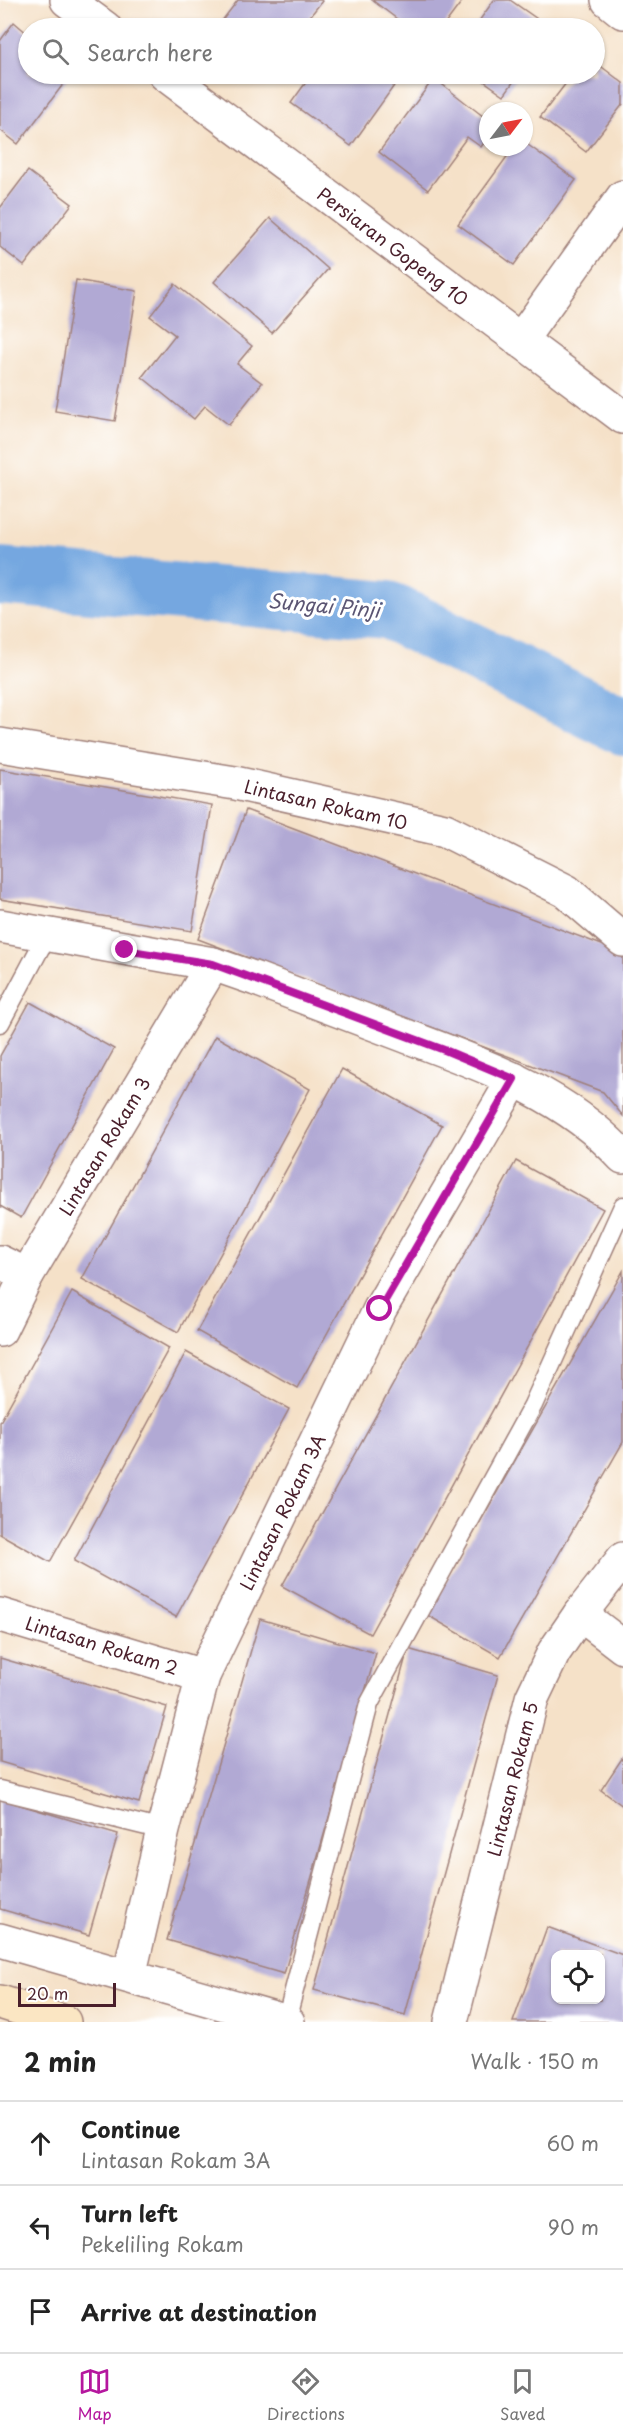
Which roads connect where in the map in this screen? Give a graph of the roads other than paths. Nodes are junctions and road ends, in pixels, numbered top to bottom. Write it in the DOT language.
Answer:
graph roads {
  1 [pos="67,0"];
  2 [pos="608,0"];
  3 [pos="623,12"];
  4 [pos="91,18"];
  5 [pos="178,84"];
  6 [pos="623,197"];
  7 [pos="520,341"];
  8 [pos="623,417"];
  9 [pos="0,745"];
  10 [pos="0,926"];
  11 [pos="47,935"];
  12 [pos="623,939"];
  13 [pos="213,964"];
  14 [pos="0,1023"];
  15 [pos="514,1079"];
  16 [pos="623,1157"];
  17 [pos="623,1206"];
  18 [pos="14,1268"];
  19 [pos="0,1329"];
  20 [pos="623,1560"];
  21 [pos="580,1614"];
  22 [pos="0,1615"];
  23 [pos="623,1647"];
  24 [pos="203,1676"];
  25 [pos="0,1790"];
  26 [pos="163,1830"];
  27 [pos="0,1940"];
  28 [pos="129,1976"];
  29 [pos="0,2002"];
  30 [pos="64,2022"];
  31 [pos="287,2022"];
  32 [pos="451,2022"];
  1 -- 4 [label="street"];
  2 -- 3 [label="street"];
  5 -- 7 [label="street, Persiaran Gopeng 10"];
  6 -- 7 [label="street"];
  7 -- 8 [label="street, Persiaran Gopeng 10"];
  9 -- 12 [label="street, Lintasan Rokam 10"];
  10 -- 11 [label="street"];
  11 -- 13 [label="street"];
  11 -- 14 [label="lane"];
  13 -- 15 [label="street"];
  13 -- 18 [label="street, Lintasan Rokam 3"];
  15 -- 16 [label="street"];
  15 -- 24 [label="street, Lintasan Rokam 3A"];
  17 -- 31 [label="lane"];
  18 -- 19 [label="street, Lintasan Rokam 3"];
  20 -- 21 [label="street, Lintasan Rokam 5"];
  21 -- 23 [label="street"];
  21 -- 32 [label="street, Lintasan Rokam 5"];
  22 -- 24 [label="street, Lintasan Rokam 2"];
  24 -- 26 [label="street, Lintasan Rokam 3A"];
  25 -- 26 [label="lane"];
  26 -- 28 [label="street, Lintasan Rokam 3A"];
  27 -- 28 [label="street"];
  28 -- 31 [label="street"];
  29 -- 30 [label="main road"];
}
